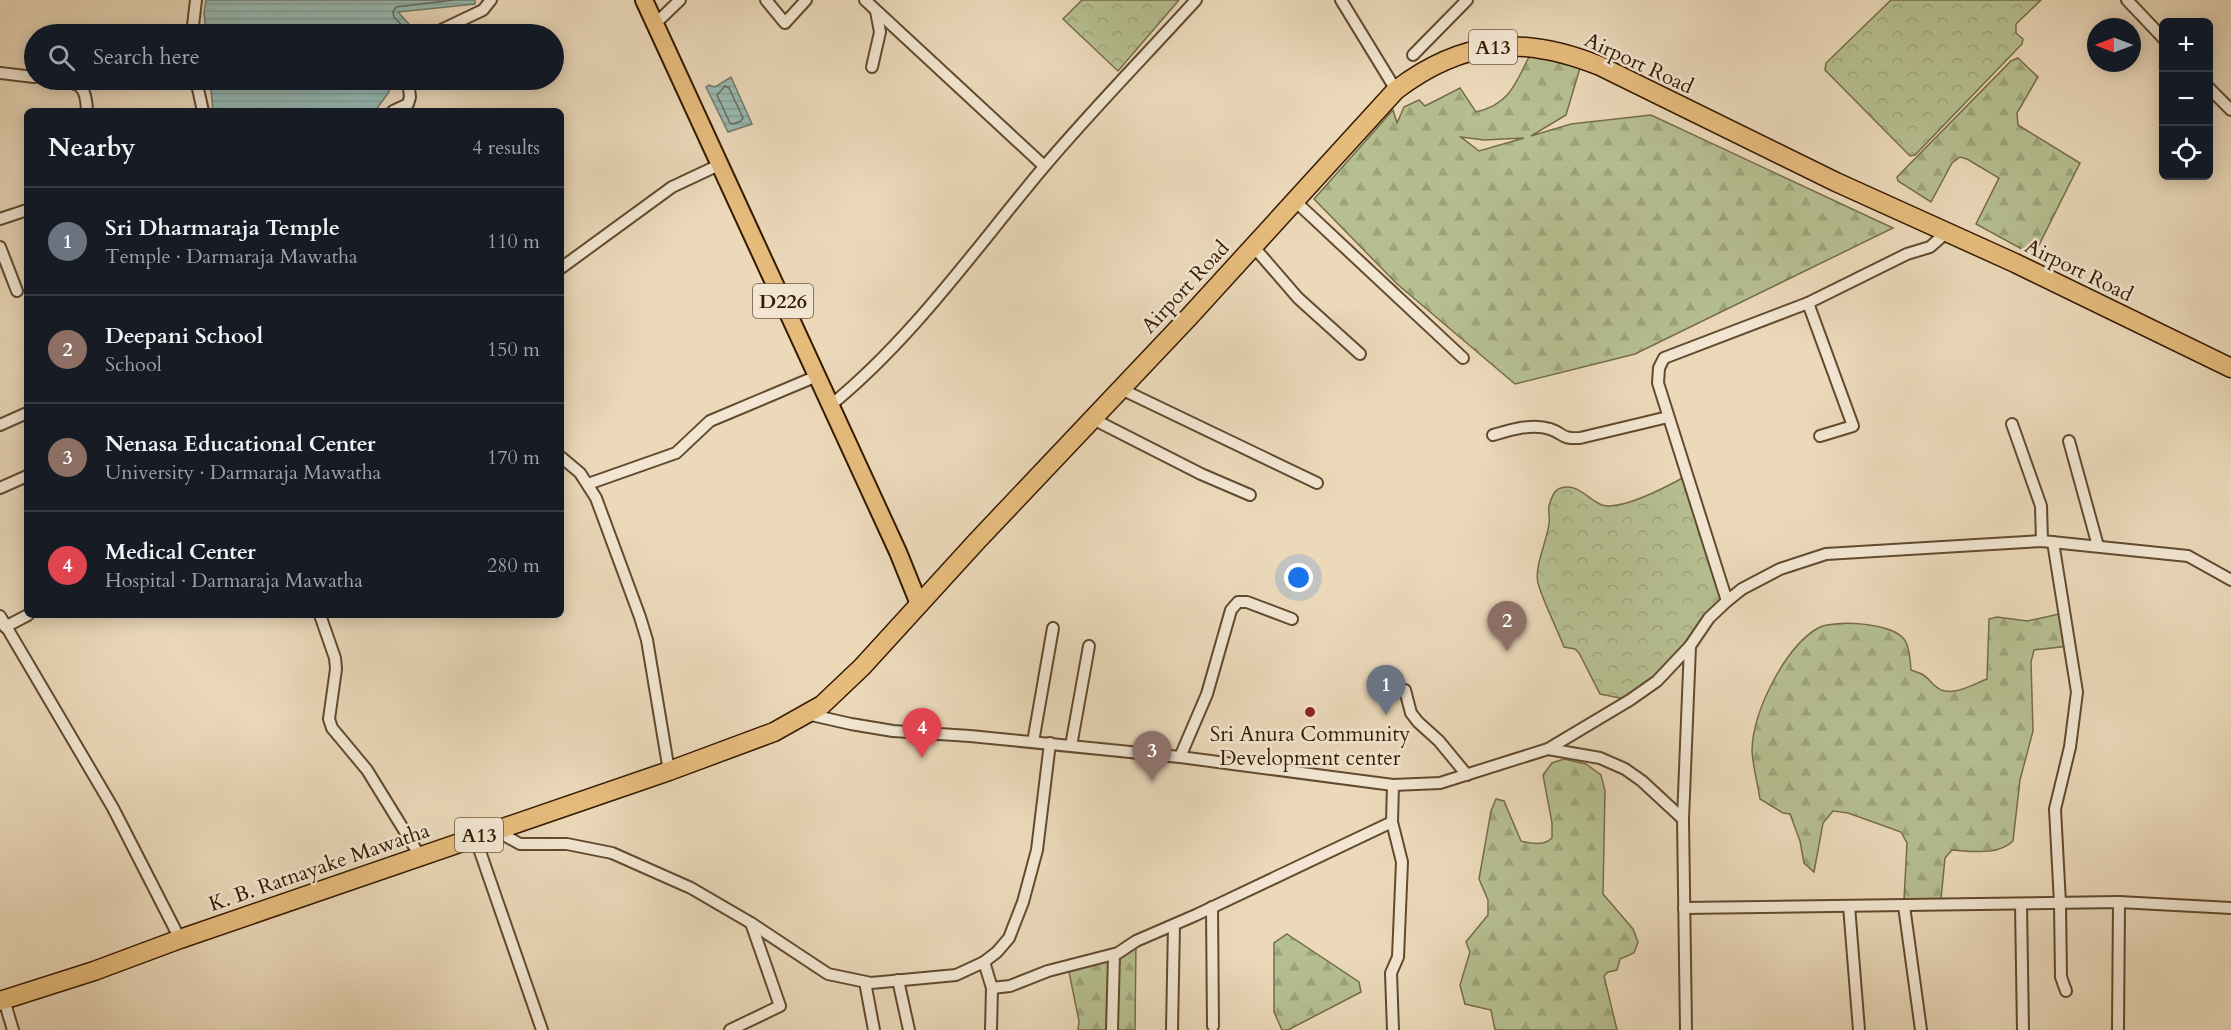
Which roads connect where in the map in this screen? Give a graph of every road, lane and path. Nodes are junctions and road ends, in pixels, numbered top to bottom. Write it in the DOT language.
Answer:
graph roads {
  1 [pos="196,0"];
  2 [pos="491,0"];
  3 [pos="644,0"];
  4 [pos="680,0"];
  5 [pos="766,0"];
  6 [pos="806,0"];
  7 [pos="865,0"];
  8 [pos="1196,0"];
  9 [pos="1341,0"];
  10 [pos="1467,0"];
  11 [pos="2127,0"];
  12 [pos="876,11"];
  13 [pos="193,24"];
  14 [pos="454,24"];
  15 [pos="655,24"];
  16 [pos="2159,35"];
  17 [pos="1413,56"];
  18 [pos="872,67"];
  19 [pos="0,73"];
  20 [pos="24,76"];
  21 [pos="84,90"];
  22 [pos="198,90"];
  23 [pos="409,90"];
  24 [pos="1396,90"];
  25 [pos="2213,92"];
  26 [pos="87,108"];
  27 [pos="202,108"];
  28 [pos="399,108"];
  29 [pos="2231,110"];
  30 [pos="721,164"];
  31 [pos="1044,166"];
  32 [pos="1295,201"];
  33 [pos="24,211"];
  34 [pos="0,219"];
  35 [pos="1947,232"];
  36 [pos="1253,246"];
  37 [pos="0,248"];
  38 [pos="564,266"];
  39 [pos="17,291"];
  40 [pos="1808,303"];
  41 [pos="1360,354"];
  42 [pos="1463,358"];
  43 [pos="2231,368"];
  44 [pos="817,376"];
  45 [pos="1121,389"];
  46 [pos="831,405"];
  47 [pos="24,414"];
  48 [pos="1668,417"];
  49 [pos="1093,419"];
  50 [pos="2012,424"];
  51 [pos="0,425"];
  52 [pos="1493,435"];
  53 [pos="1820,436"];
  54 [pos="2069,441"];
  55 [pos="564,460"];
  56 [pos="24,477"];
  57 [pos="1317,483"];
  58 [pos="588,484"];
  59 [pos="0,488"];
  60 [pos="1250,495"];
  61 [pos="2048,541"];
  62 [pos="2098,546"];
  63 [pos="2231,580"];
  64 [pos="1727,601"];
  65 [pos="919,604"];
  66 [pos="24,616"];
  67 [pos="321,618"];
  68 [pos="1,619"];
  69 [pos="1292,619"];
  70 [pos="1053,628"];
  71 [pos="1089,646"];
  72 [pos="1690,646"];
  73 [pos="1405,690"];
  74 [pos="807,714"];
  75 [pos="1034,742"];
  76 [pos="1050,743"];
  77 [pos="1071,746"];
  78 [pos="1548,749"];
  79 [pos="1180,757"];
  80 [pos="669,771"];
  81 [pos="1467,776"];
  82 [pos="1393,785"];
  83 [pos="1683,819"];
  84 [pos="1392,822"];
  85 [pos="495,830"];
  86 [pos="475,837"];
  87 [pos="420,856"];
  88 [pos="2119,902"];
  89 [pos="2060,903"];
  90 [pos="2021,904"];
  91 [pos="1850,906"];
  92 [pos="1904,906"];
  93 [pos="1212,907"];
  94 [pos="1684,908"];
  95 [pos="2231,908"];
  96 [pos="751,923"];
  97 [pos="1174,925"];
  98 [pos="180,939"];
  99 [pos="1114,955"];
  100 [pos="984,962"];
  101 [pos="898,980"];
  102 [pos="865,982"];
  103 [pos="992,988"];
  104 [pos="2066,991"];
  105 [pos="2,1000"];
  106 [pos="1213,1026"];
  107 [pos="540,1029"];
  108 [pos="13,1030"];
  109 [pos="730,1030"];
  110 [pos="874,1030"];
  111 [pos="909,1030"];
  112 [pos="991,1030"];
  113 [pos="1112,1030"];
  114 [pos="1172,1030"];
  115 [pos="1393,1030"];
  116 [pos="1686,1030"];
  117 [pos="1859,1030"];
  118 [pos="1921,1030"];
  119 [pos="2023,1030"];
  120 [pos="2118,1030"];
  1 -- 13 [label="street"];
  2 -- 14 [label="street"];
  3 -- 15 [label="main road, D226"];
  4 -- 15 [label="street"];
  5 -- 6 [label="street"];
  7 -- 12 [label="street"];
  8 -- 31 [label="street"];
  9 -- 24 [label="street"];
  10 -- 17 [label="street"];
  11 -- 16 [label="street"];
  12 -- 18 [label="street"];
  12 -- 31 [label="street"];
  15 -- 30 [label="main road, D226"];
  19 -- 20 [label="street"];
  21 -- 26 [label="street"];
  22 -- 27 [label="street"];
  23 -- 28 [label="street"];
  24 -- 32 [label="highway, Airport Road / A13"];
  24 -- 35 [label="highway, Airport Road / A13"];
  25 -- 29 [label="street"];
  30 -- 38 [label="street"];
  30 -- 44 [label="main road, D226"];
  31 -- 46 [label="street"];
  32 -- 36 [label="highway, Airport Road / A13"];
  32 -- 42 [label="street"];
  33 -- 34 [label="street"];
  35 -- 40 [label="street"];
  35 -- 43 [label="highway, Airport Road / A13"];
  36 -- 41 [label="street"];
  36 -- 45 [label="highway, Airport Road / A13"];
  37 -- 39 [label="street"];
  40 -- 48 [label="street"];
  40 -- 53 [label="street"];
  44 -- 46 [label="main road, D226"];
  44 -- 58 [label="street"];
  45 -- 49 [label="highway, Airport Road / A13"];
  45 -- 57 [label="street"];
  46 -- 65 [label="main road, D226"];
  47 -- 51 [label="street"];
  48 -- 52 [label="street"];
  48 -- 64 [label="street"];
  49 -- 60 [label="street"];
  49 -- 65 [label="highway, Airport Road / A13"];
  50 -- 61 [label="street"];
  54 -- 62 [label="street"];
  55 -- 58 [label="street"];
  56 -- 59 [label="street"];
  58 -- 80 [label="street"];
  61 -- 62 [label="street"];
  61 -- 64 [label="street"];
  61 -- 89 [label="street"];
  62 -- 63 [label="street"];
  64 -- 72 [label="street"];
  65 -- 74 [label="highway, K. B. Ratnayake Mawatha / A13"];
  66 -- 68 [label="street"];
  67 -- 87 [label="street"];
  68 -- 98 [label="street"];
  69 -- 79 [label="street"];
  70 -- 75 [label="street"];
  71 -- 77 [label="street"];
  72 -- 78 [label="street"];
  72 -- 83 [label="street"];
  73 -- 81 [label="street"];
  74 -- 75 [label="street"];
  74 -- 80 [label="highway, K. B. Ratnayake Mawatha / A13"];
  75 -- 76 [label="street"];
  76 -- 77 [label="street"];
  76 -- 100 [label="street"];
  77 -- 79 [label="street"];
  78 -- 81 [label="street"];
  78 -- 83 [label="street"];
  79 -- 82 [label="street"];
  80 -- 85 [label="highway, K. B. Ratnayake Mawatha / A13"];
  81 -- 82 [label="street"];
  82 -- 84 [label="street"];
  83 -- 94 [label="street"];
  84 -- 93 [label="street"];
  84 -- 115 [label="street"];
  85 -- 86 [label="highway, K. B. Ratnayake Mawatha / A13"];
  85 -- 96 [label="street"];
  86 -- 87 [label="highway, K. B. Ratnayake Mawatha / A13"];
  86 -- 107 [label="street"];
  87 -- 98 [label="highway, K. B. Ratnayake Mawatha / A13"];
  88 -- 89 [label="street"];
  88 -- 95 [label="street"];
  88 -- 120 [label="street"];
  89 -- 90 [label="street"];
  89 -- 104 [label="street"];
  90 -- 92 [label="street"];
  90 -- 119 [label="street"];
  91 -- 92 [label="street"];
  91 -- 94 [label="street"];
  91 -- 117 [label="street"];
  92 -- 118 [label="street"];
  93 -- 97 [label="street"];
  93 -- 106 [label="street"];
  94 -- 116 [label="street"];
  96 -- 102 [label="street"];
  96 -- 109 [label="street"];
  97 -- 99 [label="street"];
  97 -- 114 [label="street"];
  98 -- 105 [label="highway, K. B. Ratnayake Mawatha / A13"];
  99 -- 103 [label="street"];
  99 -- 113 [label="street"];
  100 -- 101 [label="street"];
  100 -- 103 [label="street"];
  101 -- 102 [label="street"];
  101 -- 111 [label="street"];
  102 -- 110 [label="street"];
  103 -- 112 [label="street"];
  105 -- 108 [label="street"];
}
